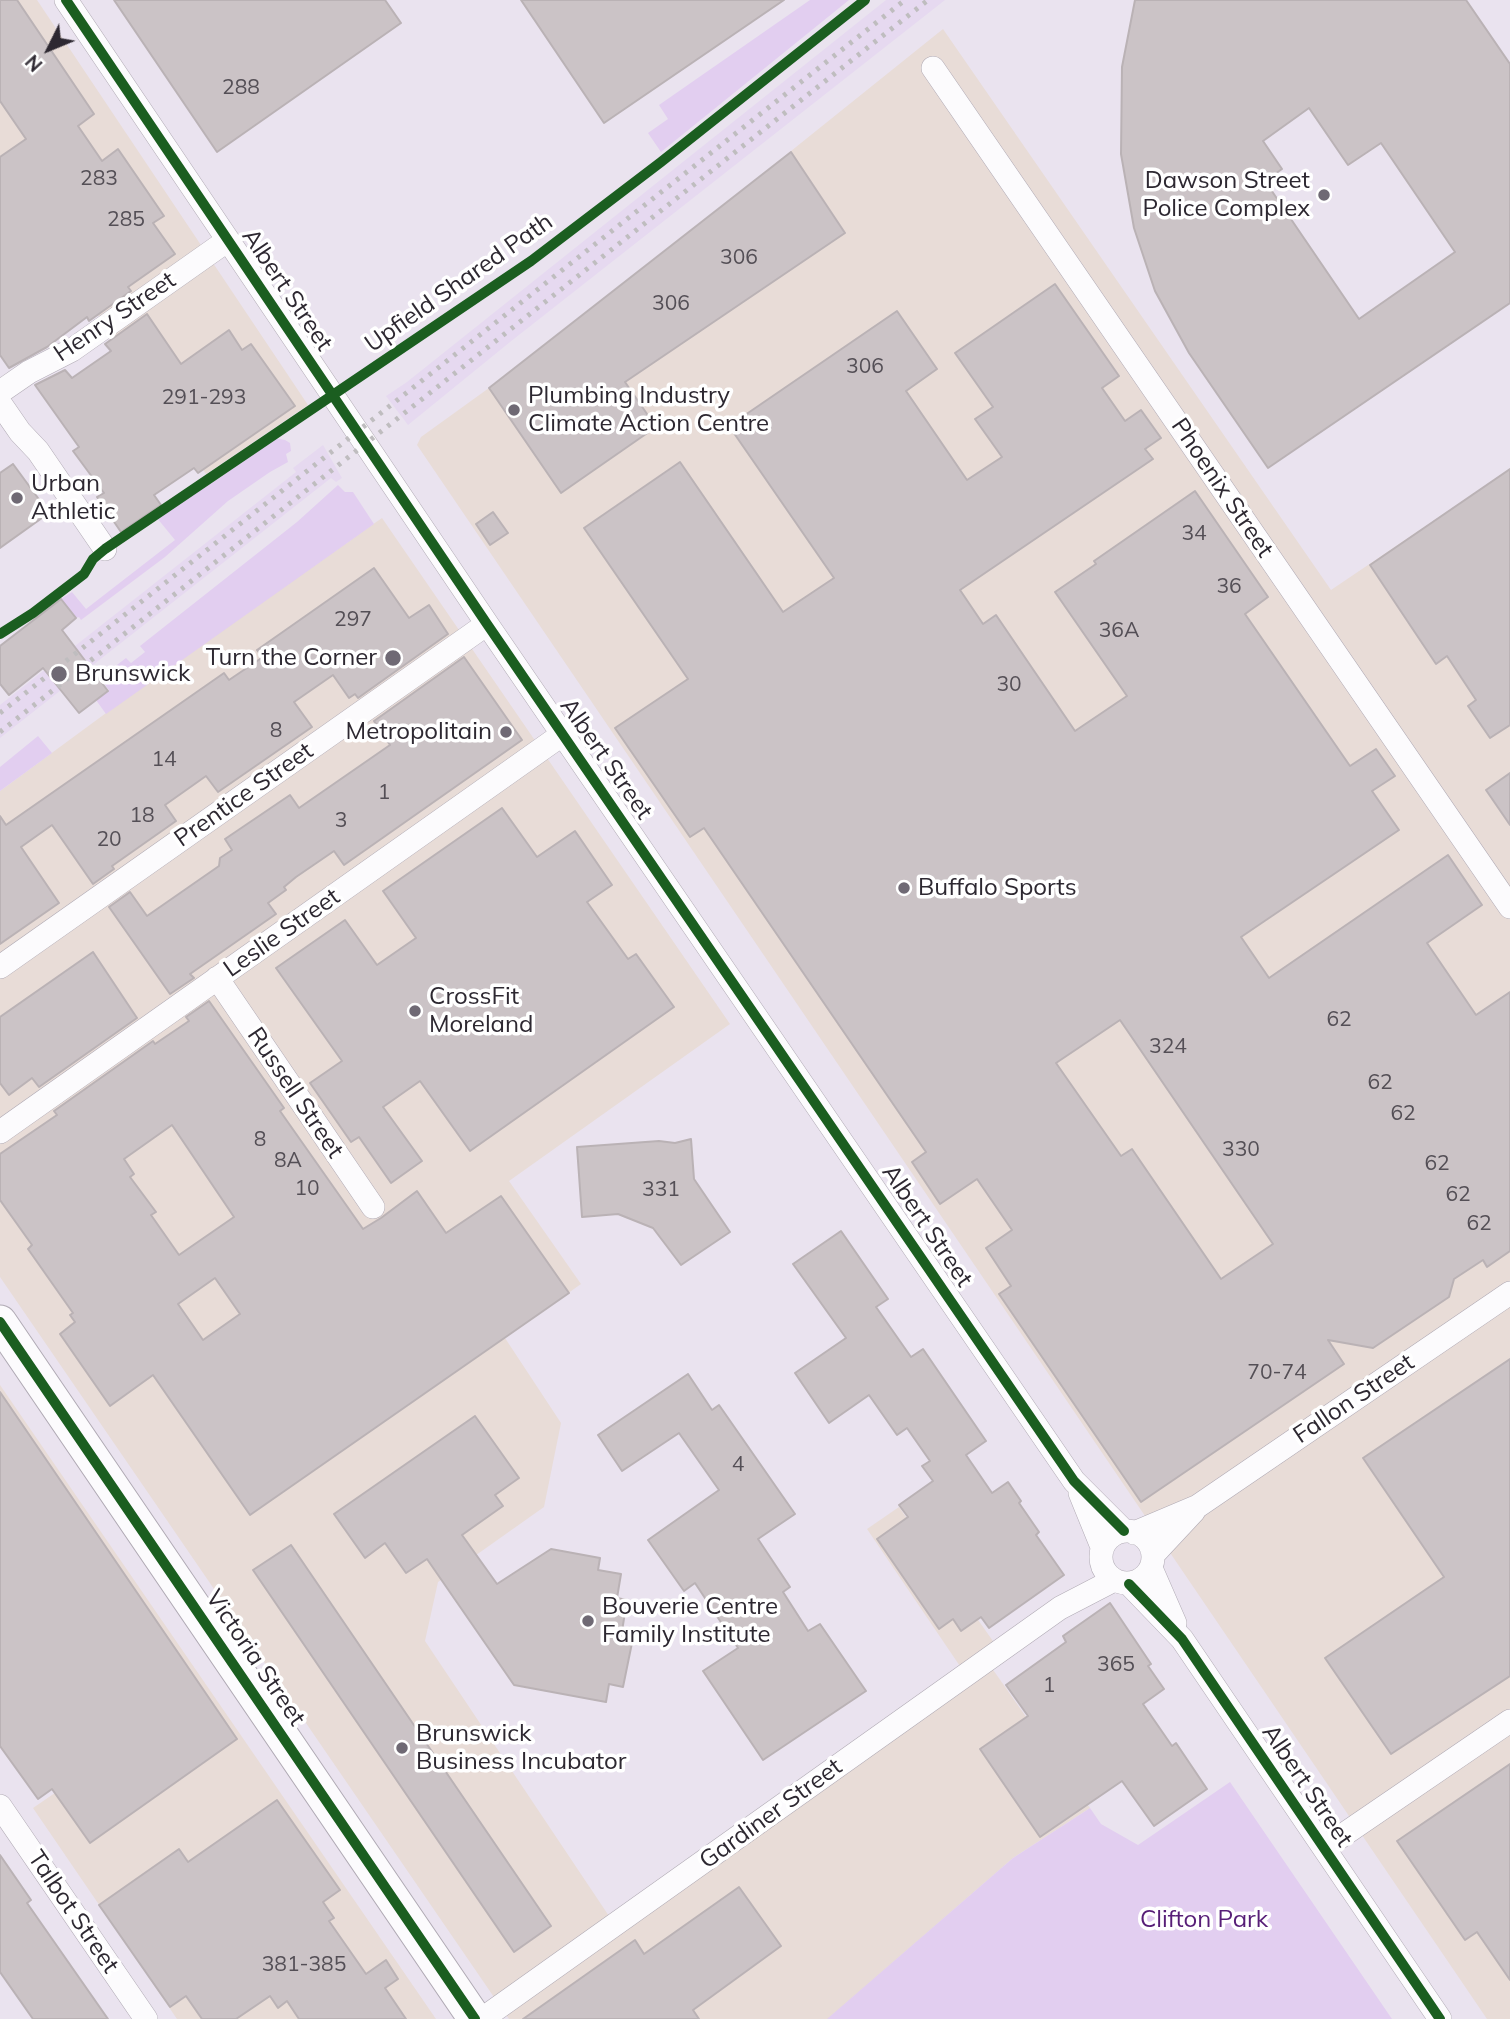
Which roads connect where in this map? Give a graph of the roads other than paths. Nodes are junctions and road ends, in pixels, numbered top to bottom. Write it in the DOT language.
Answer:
graph roads {
  1 [pos="66,0"];
  2 [pos="933,68"];
  3 [pos="228,240"];
  4 [pos="0,392"];
  5 [pos="0,402"];
  6 [pos="105,549"];
  7 [pos="487,624"];
  8 [pos="563,734"];
  9 [pos="1510,907"];
  10 [pos="0,967"];
  11 [pos="217,978"];
  12 [pos="0,1132"];
  13 [pos="373,1207"];
  14 [pos="1510,1293"];
  15 [pos="0,1322"];
  16 [pos="1074,1481"];
  17 [pos="1198,1506"];
  18 [pos="1129,1532"];
  19 [pos="1152,1561"];
  20 [pos="1112,1569"];
  21 [pos="1182,1639"];
  22 [pos="1510,1721"];
  23 [pos="0,1806"];
  24 [pos="1324,1848"];
  25 [pos="146,2019"];
  26 [pos="475,2019"];
  27 [pos="482,2019"];
  28 [pos="1440,2019"];
  1 -- 3 [label="street, Albert Street"];
  2 -- 9 [label="street, Phoenix Street"];
  3 -- 4 [label="street, Henry Street"];
  3 -- 7 [label="street, Albert Street"];
  5 -- 6 [label="street"];
  7 -- 8 [label="street, Albert Street"];
  7 -- 10 [label="street, Prentice Street"];
  8 -- 11 [label="street, Leslie Street"];
  8 -- 16 [label="street, Albert Street"];
  11 -- 12 [label="street, Leslie Street"];
  11 -- 13 [label="street, Russell Street"];
  14 -- 17 [label="street, Fallon Street"];
  15 -- 26 [label="street, Victoria Street"];
  16 -- 18 [label="street, Albert Street"];
  16 -- 20 [label="street, Albert Street"];
  17 -- 18 [label="street, Fallon Street"];
  17 -- 19 [label="street, Fallon Street"];
  18 -- 19 [label="street"];
  18 -- 20 [label="street"];
  19 -- 20 [label="street"];
  19 -- 21 [label="street, Albert Street"];
  20 -- 21 [label="street, Albert Street"];
  20 -- 27 [label="street, Gardiner Street"];
  21 -- 24 [label="street, Albert Street"];
  22 -- 24 [label="street"];
  23 -- 25 [label="street, Talbot Street"];
  24 -- 28 [label="street, Albert Street"];
}
